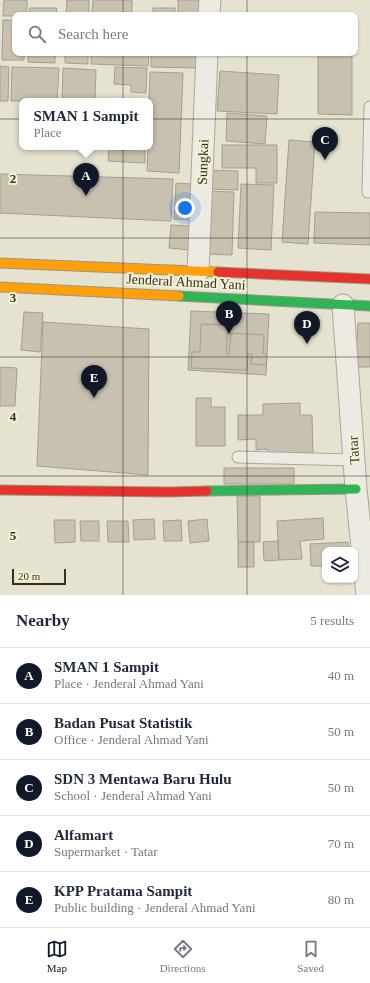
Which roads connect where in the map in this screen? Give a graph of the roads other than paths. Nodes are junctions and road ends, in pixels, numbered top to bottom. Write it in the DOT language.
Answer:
graph roads {
  1 [pos="210,0"];
  2 [pos="209,12"];
  3 [pos="207,56"];
  4 [pos="370,107"];
  5 [pos="368,192"];
  6 [pos="0,263"];
  7 [pos="198,272"];
  8 [pos="370,279"];
  9 [pos="0,287"];
  10 [pos="343,305"];
  11 [pos="370,306"];
  12 [pos="238,457"];
  13 [pos="354,460"];
  14 [pos="356,489"];
  15 [pos="0,490"];
  16 [pos="367,595"];
  1 -- 2 [label="street"];
  3 -- 7 [label="street, Sungkai"];
  4 -- 5 [label="lane"];
  6 -- 7 [label="main road, Jenderal Ahmad Yani"];
  7 -- 8 [label="main road, Jenderal Ahmad Yani"];
  9 -- 10 [label="main road, Jenderal Ahmad Yani"];
  10 -- 11 [label="main road, Jenderal Ahmad Yani"];
  10 -- 13 [label="street, Tatar"];
  12 -- 13 [label="lane"];
  13 -- 14 [label="street, Tatar"];
  14 -- 15 [label="main road"];
  14 -- 16 [label="street, Tatar"];
}
